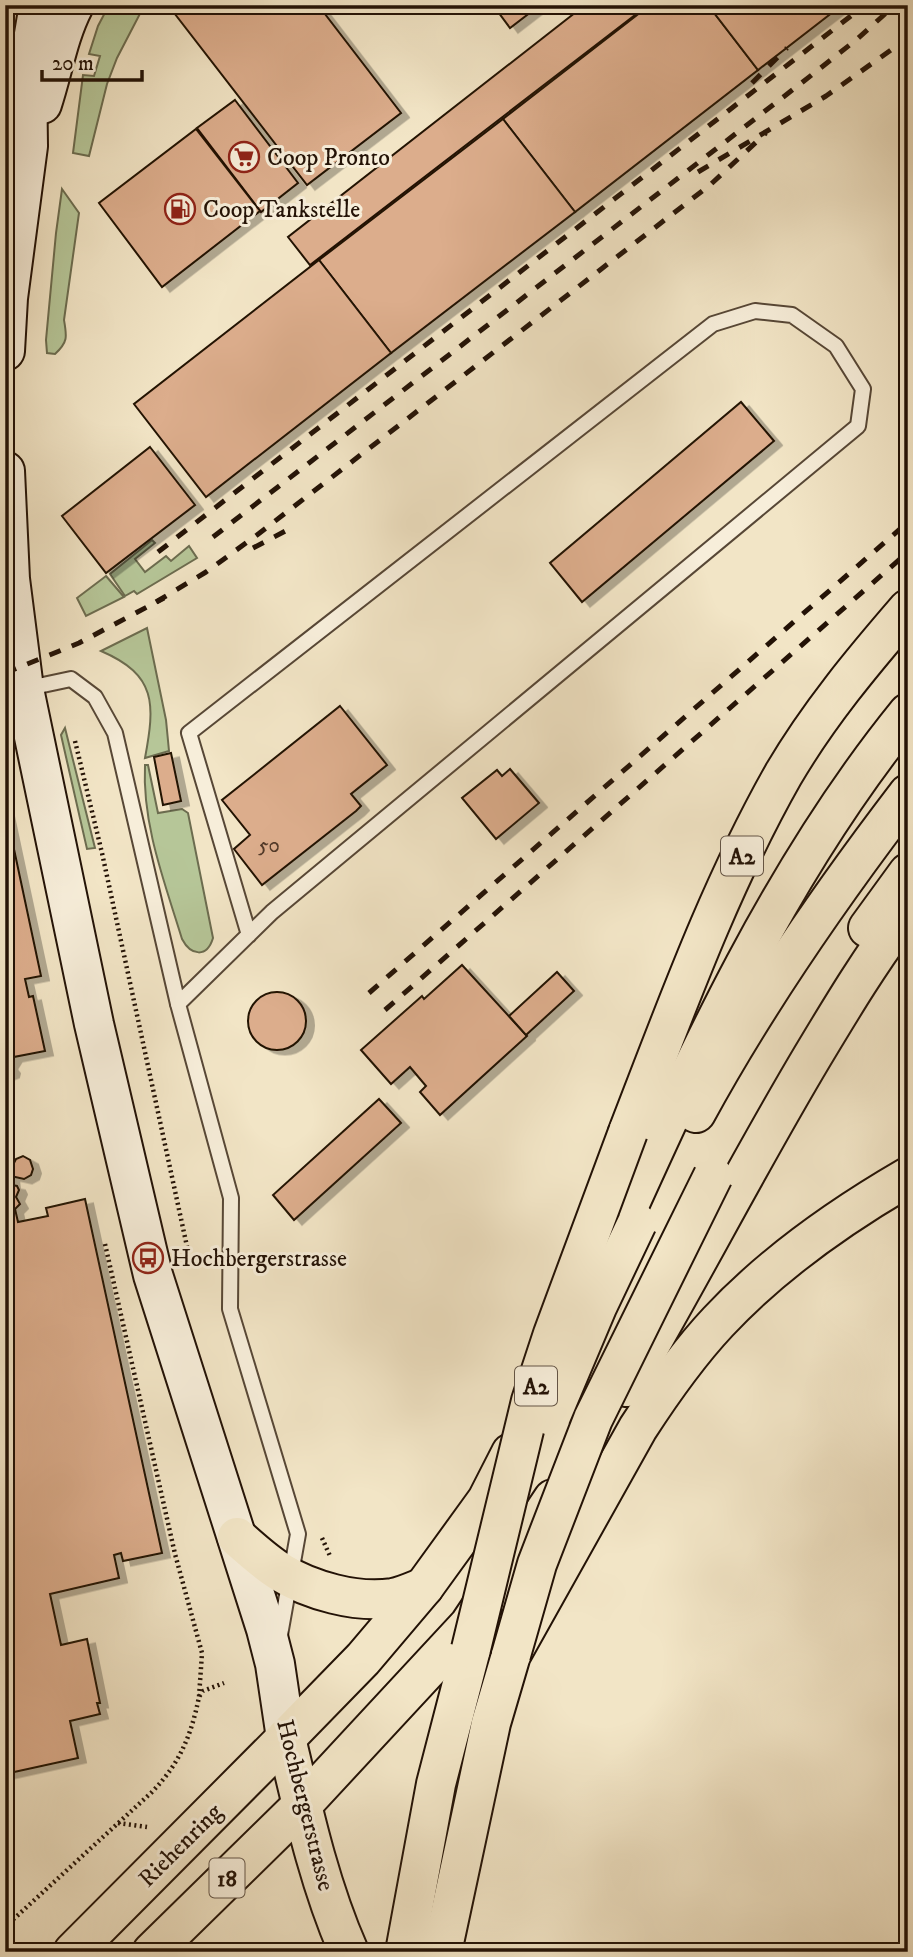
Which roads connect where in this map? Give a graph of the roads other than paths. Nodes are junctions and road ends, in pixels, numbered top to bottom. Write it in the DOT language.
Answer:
graph roads {
  1 [pos="39,5"];
  2 [pos="74,5"];
  3 [pos="28,146"];
  4 [pos="5,351"];
  5 [pos="5,471"];
  6 [pos="908,609"];
  7 [pos="24,689"];
  8 [pos="908,713"];
  9 [pos="908,794"];
  10 [pos="908,873"];
  11 [pos="908,910"];
  12 [pos="249,935"];
  13 [pos="178,1004"];
  14 [pos="908,1177"];
  15 [pos="237,1537"];
  16 [pos="290,1579"];
  17 [pos="424,1587"];
  18 [pos="471,1649"];
  19 [pos="511,1655"];
  20 [pos="275,1664"];
  21 [pos="286,1738"];
  22 [pos="302,1805"];
  23 [pos="73,1952"];
  24 [pos="152,1952"];
  25 [pos="349,1952"];
  26 [pos="405,1952"];
  27 [pos="442,1952"];
  1 -- 3 [label="main road"];
  2 -- 3 [label="main road"];
  3 -- 4 [label="main road"];
  5 -- 7 [label="main road, Hochbergerstrasse"];
  6 -- 18 [label="main road, A2, bridge"];
  7 -- 13 [label="lane"];
  7 -- 15 [label="main road, Hochbergerstrasse"];
  8 -- 17 [label="main road, Riehenring"];
  9 -- 18 [label="main road, A2, bridge"];
  10 -- 19 [label="main road, bridge"];
  11 -- 22 [label="main road"];
  12 -- 12 [label="lane"];
  12 -- 13 [label="lane"];
  13 -- 16 [label="lane"];
  14 -- 19 [label="main road, bridge"];
  15 -- 16 [label="main road"];
  15 -- 20 [label="main road, Hochbergerstrasse"];
  16 -- 17 [label="main road"];
  16 -- 20 [label="lane"];
  17 -- 21 [label="main road, Riehenring"];
  18 -- 26 [label="main road, A2"];
  19 -- 27 [label="main road"];
  20 -- 21 [label="main road, Hochbergerstrasse"];
  21 -- 22 [label="main road, Hochbergerstrasse"];
  21 -- 23 [label="main road, Riehenring / 18"];
  22 -- 24 [label="main road, 18"];
  22 -- 25 [label="main road, Hochbergerstrasse"];
}
